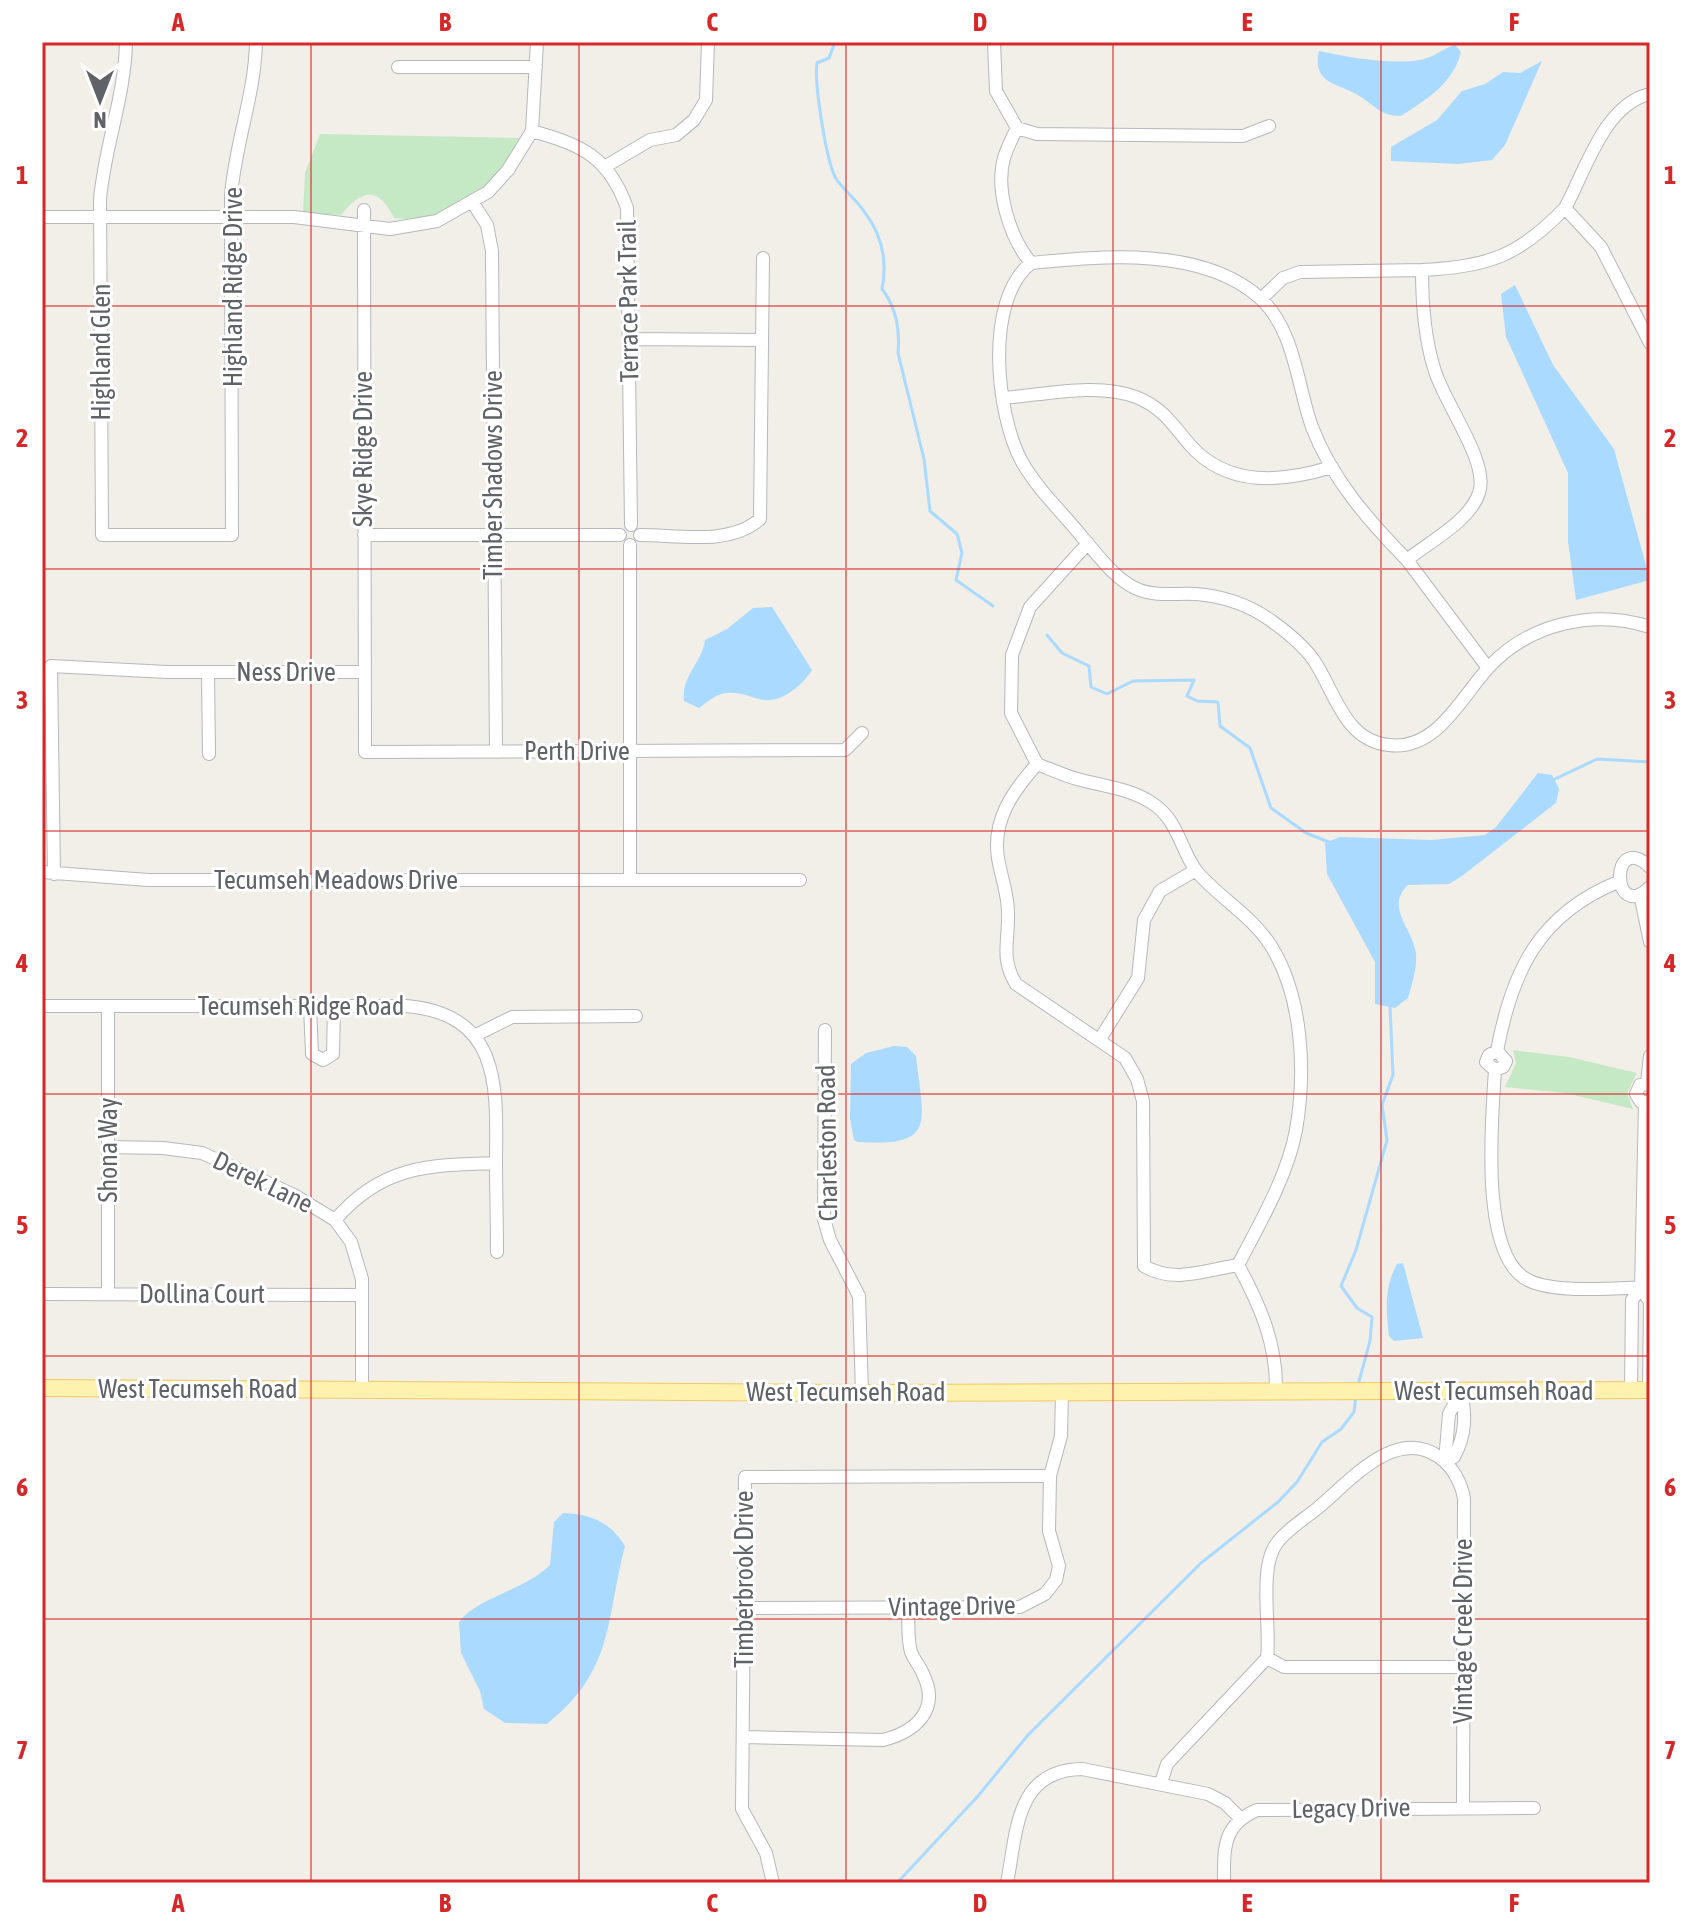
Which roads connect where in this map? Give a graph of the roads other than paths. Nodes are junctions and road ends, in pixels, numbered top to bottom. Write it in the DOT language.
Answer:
graph roads {
  1 [pos="126,42"];
  2 [pos="256,42"];
  3 [pos="537,42"];
  4 [pos="708,42"];
  5 [pos="994,42"];
  6 [pos="398,67"];
  7 [pos="536,67"];
  8 [pos="1650,94"];
  9 [pos="1269,126"];
  10 [pos="1017,128"];
  11 [pos="532,131"];
  12 [pos="606,166"];
  13 [pos="473,203"];
  14 [pos="1565,208"];
  15 [pos="364,210"];
  16 [pos="42,217"];
  17 [pos="101,217"];
  18 [pos="231,217"];
  19 [pos="364,225"];
  20 [pos="763,258"];
  21 [pos="1031,263"];
  22 [pos="1422,270"];
  23 [pos="1261,299"];
  24 [pos="629,339"];
  25 [pos="762,340"];
  26 [pos="1650,343"];
  27 [pos="1003,398"];
  28 [pos="1332,467"];
  29 [pos="631,525"];
  30 [pos="232,535"];
  31 [pos="364,535"];
  32 [pos="494,535"];
  33 [pos="640,535"];
  34 [pos="625,540"];
  35 [pos="1088,543"];
  36 [pos="1407,560"];
  37 [pos="1650,627"];
  38 [pos="1488,668"];
  39 [pos="208,672"];
  40 [pos="365,672"];
  41 [pos="862,733"];
  42 [pos="630,751"];
  43 [pos="496,752"];
  44 [pos="209,754"];
  45 [pos="1037,764"];
  46 [pos="1650,867"];
  47 [pos="1196,870"];
  48 [pos="48,873"];
  49 [pos="630,880"];
  50 [pos="800,880"];
  51 [pos="1618,882"];
  52 [pos="1645,891"];
  53 [pos="1650,942"];
  54 [pos="42,1006"];
  55 [pos="108,1006"];
  56 [pos="310,1006"];
  57 [pos="334,1006"];
  58 [pos="636,1016"];
  59 [pos="825,1030"];
  60 [pos="474,1036"];
  61 [pos="1100,1039"];
  62 [pos="1650,1056"];
  63 [pos="1648,1084"];
  64 [pos="1647,1102"];
  65 [pos="108,1147"];
  66 [pos="1646,1150"];
  67 [pos="496,1163"];
  68 [pos="335,1220"];
  69 [pos="497,1252"];
  70 [pos="1238,1265"];
  71 [pos="1645,1288"];
  72 [pos="42,1294"];
  73 [pos="108,1294"];
  74 [pos="362,1295"];
  75 [pos="42,1388"];
  76 [pos="362,1390"];
  77 [pos="1643,1390"];
  78 [pos="1276,1391"];
  79 [pos="1461,1391"];
  80 [pos="1062,1392"];
  81 [pos="862,1393"];
  82 [pos="1445,1461"];
  83 [pos="1050,1476"];
  84 [pos="743,1608"];
  85 [pos="908,1608"];
  86 [pos="1267,1658"];
  87 [pos="1463,1667"];
  88 [pos="744,1737"];
  89 [pos="1161,1783"];
  90 [pos="1463,1806"];
  91 [pos="1534,1808"];
  92 [pos="1239,1817"];
  93 [pos="773,1883"];
  94 [pos="1007,1883"];
  95 [pos="1224,1883"];
  1 -- 17 [label="street, Highland Glen"];
  2 -- 18 [label="street, Highland Ridge Drive"];
  3 -- 7 [label="street"];
  4 -- 12 [label="street"];
  5 -- 10 [label="street"];
  6 -- 7 [label="street"];
  7 -- 11 [label="street"];
  8 -- 14 [label="street"];
  9 -- 10 [label="street"];
  10 -- 21 [label="street"];
  11 -- 12 [label="street"];
  11 -- 13 [label="street"];
  12 -- 24 [label="street, Terrace Park Trail"];
  13 -- 19 [label="street"];
  13 -- 32 [label="street, Timber Shadows Drive"];
  14 -- 22 [label="street"];
  14 -- 26 [label="street"];
  15 -- 19 [label="street, Skye Ridge Drive"];
  16 -- 17 [label="street"];
  17 -- 18 [label="street"];
  17 -- 30 [label="street, Highland Glen"];
  18 -- 19 [label="street"];
  18 -- 30 [label="street, Highland Ridge Drive"];
  19 -- 31 [label="street, Skye Ridge Drive"];
  20 -- 25 [label="street"];
  21 -- 23 [label="street"];
  21 -- 27 [label="street"];
  22 -- 23 [label="street"];
  22 -- 36 [label="street"];
  23 -- 28 [label="street"];
  24 -- 25 [label="street"];
  24 -- 29 [label="street, Terrace Park Trail"];
  25 -- 33 [label="street"];
  27 -- 28 [label="street"];
  27 -- 35 [label="street"];
  28 -- 36 [label="street"];
  29 -- 33 [label="street"];
  29 -- 34 [label="street"];
  31 -- 32 [label="street"];
  31 -- 40 [label="street, Skye Ridge Drive"];
  32 -- 34 [label="street"];
  32 -- 43 [label="street, Timber Shadows Drive"];
  33 -- 34 [label="street"];
  34 -- 42 [label="street"];
  35 -- 38 [label="street"];
  35 -- 45 [label="street"];
  36 -- 38 [label="street"];
  37 -- 38 [label="street"];
  39 -- 40 [label="street, Ness Drive"];
  39 -- 44 [label="street"];
  39 -- 48 [label="street, Ness Drive"];
  40 -- 43 [label="street, Perth Drive"];
  41 -- 42 [label="street, Perth Drive"];
  42 -- 43 [label="street, Perth Drive"];
  42 -- 49 [label="street"];
  45 -- 47 [label="street"];
  45 -- 61 [label="street"];
  46 -- 51 [label="street"];
  47 -- 61 [label="street"];
  47 -- 70 [label="street"];
  48 -- 49 [label="street, Tecumseh Meadows Drive"];
  49 -- 50 [label="street, Tecumseh Meadows Drive"];
  51 -- 52 [label="street"];
  51 -- 71 [label="street"];
  52 -- 53 [label="street"];
  54 -- 55 [label="street, Tecumseh Ridge Road"];
  55 -- 56 [label="street, Tecumseh Ridge Road"];
  55 -- 65 [label="street, Shona Way"];
  56 -- 57 [label="street, Tecumseh Ridge Road"];
  56 -- 57 [label="street"];
  57 -- 60 [label="street, Tecumseh Ridge Road"];
  58 -- 60 [label="street"];
  59 -- 81 [label="street, Charleston Road"];
  60 -- 67 [label="street, Tecumseh Ridge Road"];
  61 -- 70 [label="street"];
  62 -- 63 [label="street"];
  63 -- 64 [label="street"];
  64 -- 66 [label="street"];
  65 -- 68 [label="street, Derek Lane"];
  65 -- 73 [label="street, Shona Way"];
  66 -- 71 [label="street"];
  67 -- 68 [label="street"];
  67 -- 69 [label="street, Tecumseh Ridge Road"];
  68 -- 74 [label="street, Derek Lane"];
  70 -- 78 [label="street"];
  71 -- 77 [label="street"];
  72 -- 73 [label="street, Dollina Court"];
  73 -- 74 [label="street, Dollina Court"];
  74 -- 76 [label="street, Derek Lane"];
  75 -- 76 [label="main road, West Tecumseh Road"];
  76 -- 81 [label="main road, West Tecumseh Road"];
  77 -- 79 [label="main road, West Tecumseh Road"];
  78 -- 79 [label="main road, West Tecumseh Road"];
  78 -- 80 [label="main road, West Tecumseh Road"];
  79 -- 82 [label="street"];
  80 -- 81 [label="main road, West Tecumseh Road"];
  80 -- 83 [label="street, Vintage Drive"];
  82 -- 86 [label="street"];
  82 -- 87 [label="street, Vintage Creek Drive"];
  83 -- 84 [label="street, Timberbrook Drive"];
  83 -- 85 [label="street, Vintage Drive"];
  84 -- 85 [label="street, Vintage Drive"];
  84 -- 88 [label="street, Timberbrook Drive"];
  85 -- 88 [label="street"];
  86 -- 87 [label="street"];
  86 -- 89 [label="street"];
  87 -- 90 [label="street, Vintage Creek Drive"];
  88 -- 93 [label="street, Timberbrook Drive"];
  89 -- 92 [label="street"];
  89 -- 94 [label="street"];
  90 -- 91 [label="street, Legacy Drive"];
  90 -- 92 [label="street, Legacy Drive"];
  92 -- 95 [label="street"];
}
